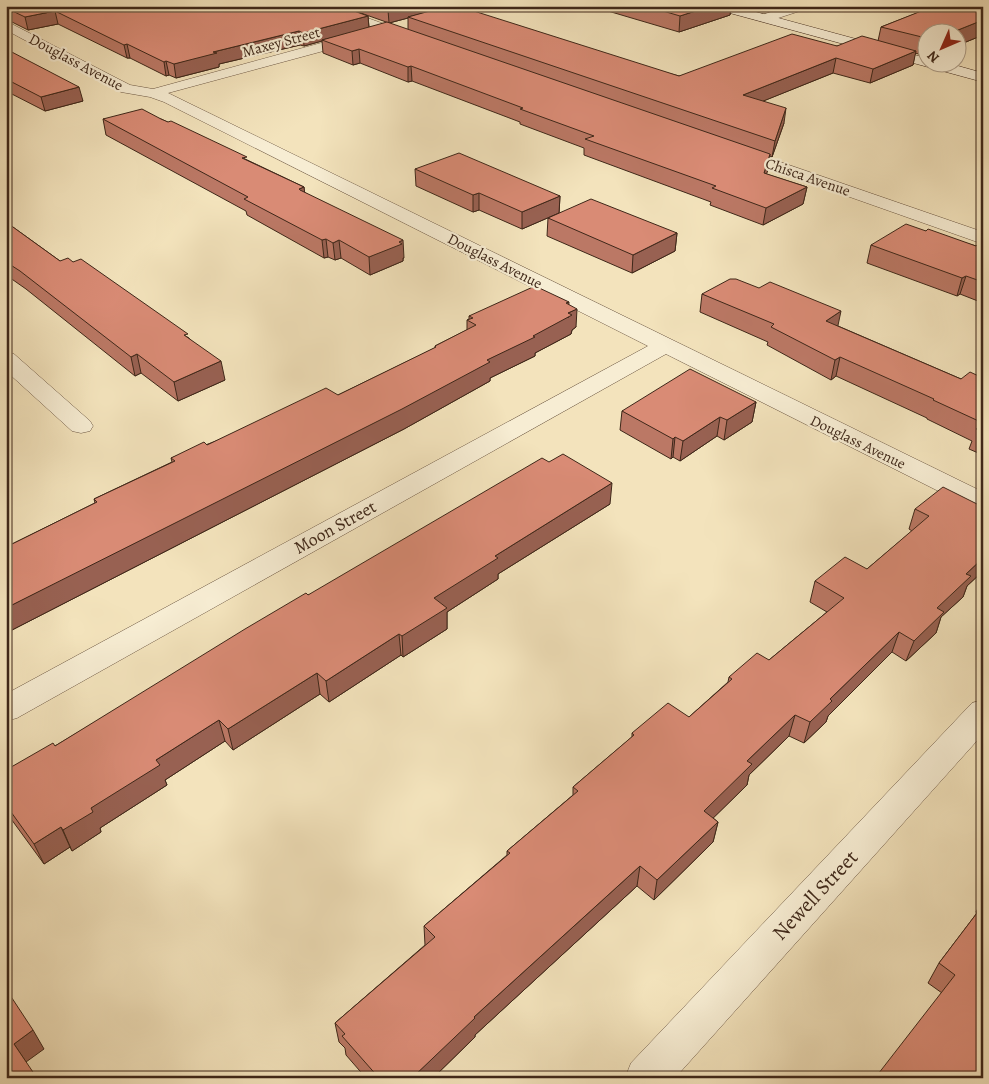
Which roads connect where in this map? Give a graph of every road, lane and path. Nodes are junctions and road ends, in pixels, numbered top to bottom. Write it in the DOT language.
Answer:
graph roads {
  1 [pos="322,6"];
  2 [pos="475,6"];
  3 [pos="719,6"];
  4 [pos="802,6"];
  5 [pos="766,18"];
  6 [pos="6,25"];
  7 [pos="386,30"];
  8 [pos="424,43"];
  9 [pos="916,59"];
  10 [pos="962,72"];
  11 [pos="983,78"];
  12 [pos="153,93"];
  13 [pos="722,147"];
  14 [pos="983,238"];
  15 [pos="664,346"];
  16 [pos="6,359"];
  17 [pos="81,426"];
  18 [pos="983,503"];
  19 [pos="6,709"];
  20 [pos="983,712"];
  21 [pos="646,1078"];
  1 -- 7 [label="street"];
  2 -- 7 [label="street, Maxey Street"];
  3 -- 5 [label="street"];
  4 -- 5 [label="street"];
  5 -- 9 [label="street"];
  6 -- 12 [label="street, Douglass Avenue"];
  7 -- 8 [label="street"];
  7 -- 12 [label="street, Maxey Street"];
  10 -- 11 [label="street"];
  12 -- 15 [label="street, Douglass Avenue"];
  13 -- 14 [label="street, Chisca Avenue"];
  15 -- 18 [label="street, Douglass Avenue"];
  15 -- 19 [label="street, Moon Street"];
  16 -- 17 [label="street"];
  20 -- 21 [label="street, Newell Street"];
}
